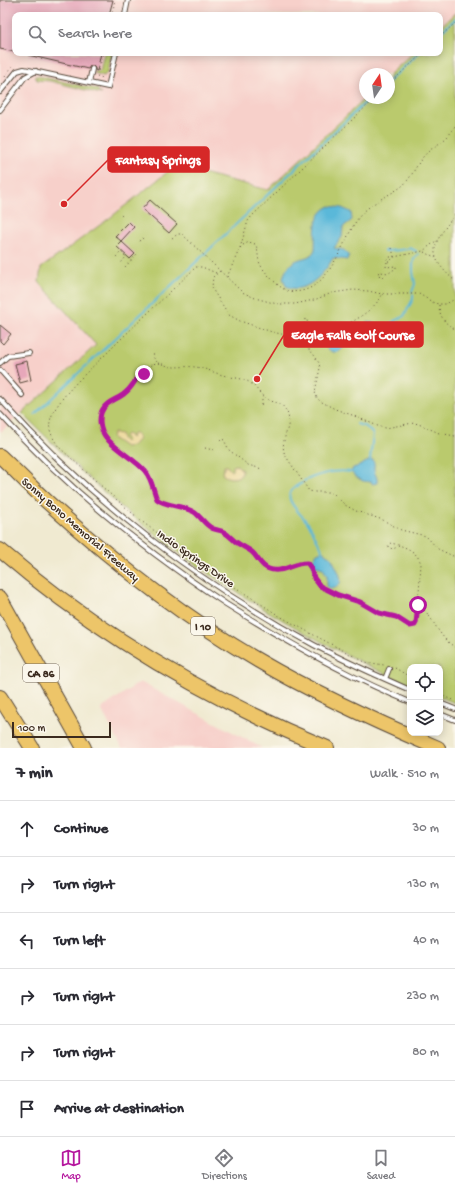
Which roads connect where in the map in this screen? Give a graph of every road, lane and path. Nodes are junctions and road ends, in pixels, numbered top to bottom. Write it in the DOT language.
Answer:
graph roads {
  1 [pos="115,0"];
  2 [pos="128,0"];
  3 [pos="113,12"];
  4 [pos="126,12"];
  5 [pos="455,23"];
  6 [pos="443,34"];
  7 [pos="102,56"];
  8 [pos="115,56"];
  9 [pos="420,56"];
  10 [pos="13,66"];
  11 [pos="92,69"];
  12 [pos="97,70"];
  13 [pos="36,71"];
  14 [pos="94,76"];
  15 [pos="4,78"];
  16 [pos="101,78"];
  17 [pos="395,79"];
  18 [pos="89,83"];
  19 [pos="0,92"];
  20 [pos="369,104"];
  21 [pos="0,110"];
  22 [pos="455,126"];
  23 [pos="455,214"];
  24 [pos="121,215"];
  25 [pos="123,217"];
  26 [pos="143,238"];
  27 [pos="172,238"];
  28 [pos="139,241"];
  29 [pos="436,241"];
  30 [pos="240,248"];
  31 [pos="392,248"];
  32 [pos="423,252"];
  33 [pos="137,254"];
  34 [pos="116,257"];
  35 [pos="436,257"];
  36 [pos="394,258"];
  37 [pos="387,261"];
  38 [pos="121,263"];
  39 [pos="125,267"];
  40 [pos="220,271"];
  41 [pos="216,273"];
  42 [pos="389,273"];
  43 [pos="227,277"];
  44 [pos="455,281"];
  45 [pos="382,294"];
  46 [pos="455,299"];
  47 [pos="440,304"];
  48 [pos="311,328"];
  49 [pos="455,330"];
  50 [pos="29,353"];
  51 [pos="153,354"];
  52 [pos="0,363"];
  53 [pos="157,363"];
  54 [pos="0,370"];
  55 [pos="144,370"];
  56 [pos="150,372"];
  57 [pos="140,374"];
  58 [pos="146,376"];
  59 [pos="22,395"];
  60 [pos="263,396"];
  61 [pos="0,399"];
  62 [pos="261,405"];
  63 [pos="0,414"];
  64 [pos="455,436"];
  65 [pos="220,441"];
  66 [pos="205,448"];
  67 [pos="216,448"];
  68 [pos="0,456"];
  69 [pos="262,469"];
  70 [pos="399,546"];
  71 [pos="0,550"];
  72 [pos="455,558"];
  73 [pos="0,598"];
  74 [pos="418,605"];
  75 [pos="455,647"];
  76 [pos="389,667"];
  77 [pos="407,675"];
  78 [pos="385,679"];
  79 [pos="407,689"];
  80 [pos="443,696"];
  81 [pos="0,697"];
  82 [pos="407,701"];
  83 [pos="455,701"];
  84 [pos="443,704"];
  85 [pos="455,709"];
  86 [pos="443,715"];
  87 [pos="455,720"];
  88 [pos="32,748"];
  89 [pos="84,748"];
  90 [pos="328,748"];
  91 [pos="438,748"];
  1 -- 3 [label="path"];
  2 -- 4 [label="lane"];
  5 -- 6 [label="path"];
  7 -- 12 [label="path"];
  8 -- 18 [label="lane"];
  9 -- 17 [label="path"];
  10 -- 15 [label="path"];
  11 -- 18 [label="lane"];
  13 -- 18 [label="lane"];
  13 -- 19 [label="lane"];
  13 -- 21 [label="lane"];
  14 -- 16 [label="path"];
  20 -- 30 [label="path"];
  22 -- 30 [label="path"];
  23 -- 29 [label="path"];
  24 -- 25 [label="path"];
  26 -- 28 [label="path"];
  27 -- 40 [label="path"];
  29 -- 32 [label="path"];
  29 -- 35 [label="path"];
  30 -- 43 [label="path"];
  31 -- 36 [label="path"];
  32 -- 35 [label="path"];
  32 -- 36 [label="path"];
  33 -- 39 [label="path"];
  34 -- 38 [label="path"];
  35 -- 44 [label="path"];
  36 -- 37 [label="path"];
  36 -- 37 [label="path"];
  37 -- 42 [label="path"];
  40 -- 41 [label="path"];
  40 -- 43 [label="path"];
  41 -- 64 [label="path"];
  41 -- 76 [label="path"];
  42 -- 42 [label="path"];
  43 -- 45 [label="path"];
  45 -- 47 [label="path"];
  45 -- 48 [label="path"];
  46 -- 47 [label="path"];
  47 -- 49 [label="path"];
  48 -- 48 [label="path"];
  50 -- 52 [label="lane"];
  51 -- 53 [label="path"];
  53 -- 55 [label="path"];
  53 -- 60 [label="path"];
  54 -- 59 [label="lane"];
  55 -- 56 [label="path"];
  55 -- 57 [label="path"];
  57 -- 58 [label="path"];
  57 -- 74 [label="path"];
  60 -- 62 [label="path"];
  60 -- 72 [label="path"];
  61 -- 78 [label="lane, Indio Springs Drive"];
  63 -- 82 [label="lane, Indio Springs Drive"];
  65 -- 69 [label="path"];
  66 -- 67 [label="path"];
  68 -- 91 [label="highway, Sonny Bono Memorial Freeway / I 10"];
  70 -- 70 [label="path"];
  70 -- 74 [label="path"];
  71 -- 90 [label="highway"];
  73 -- 89 [label="highway, CA 86"];
  74 -- 75 [label="path"];
  76 -- 77 [label="path"];
  76 -- 78 [label="lane"];
  78 -- 79 [label="lane, Indio Springs Drive"];
  80 -- 83 [label="path"];
  81 -- 88 [label="highway"];
  84 -- 85 [label="lane"];
  86 -- 87 [label="lane"];
}
